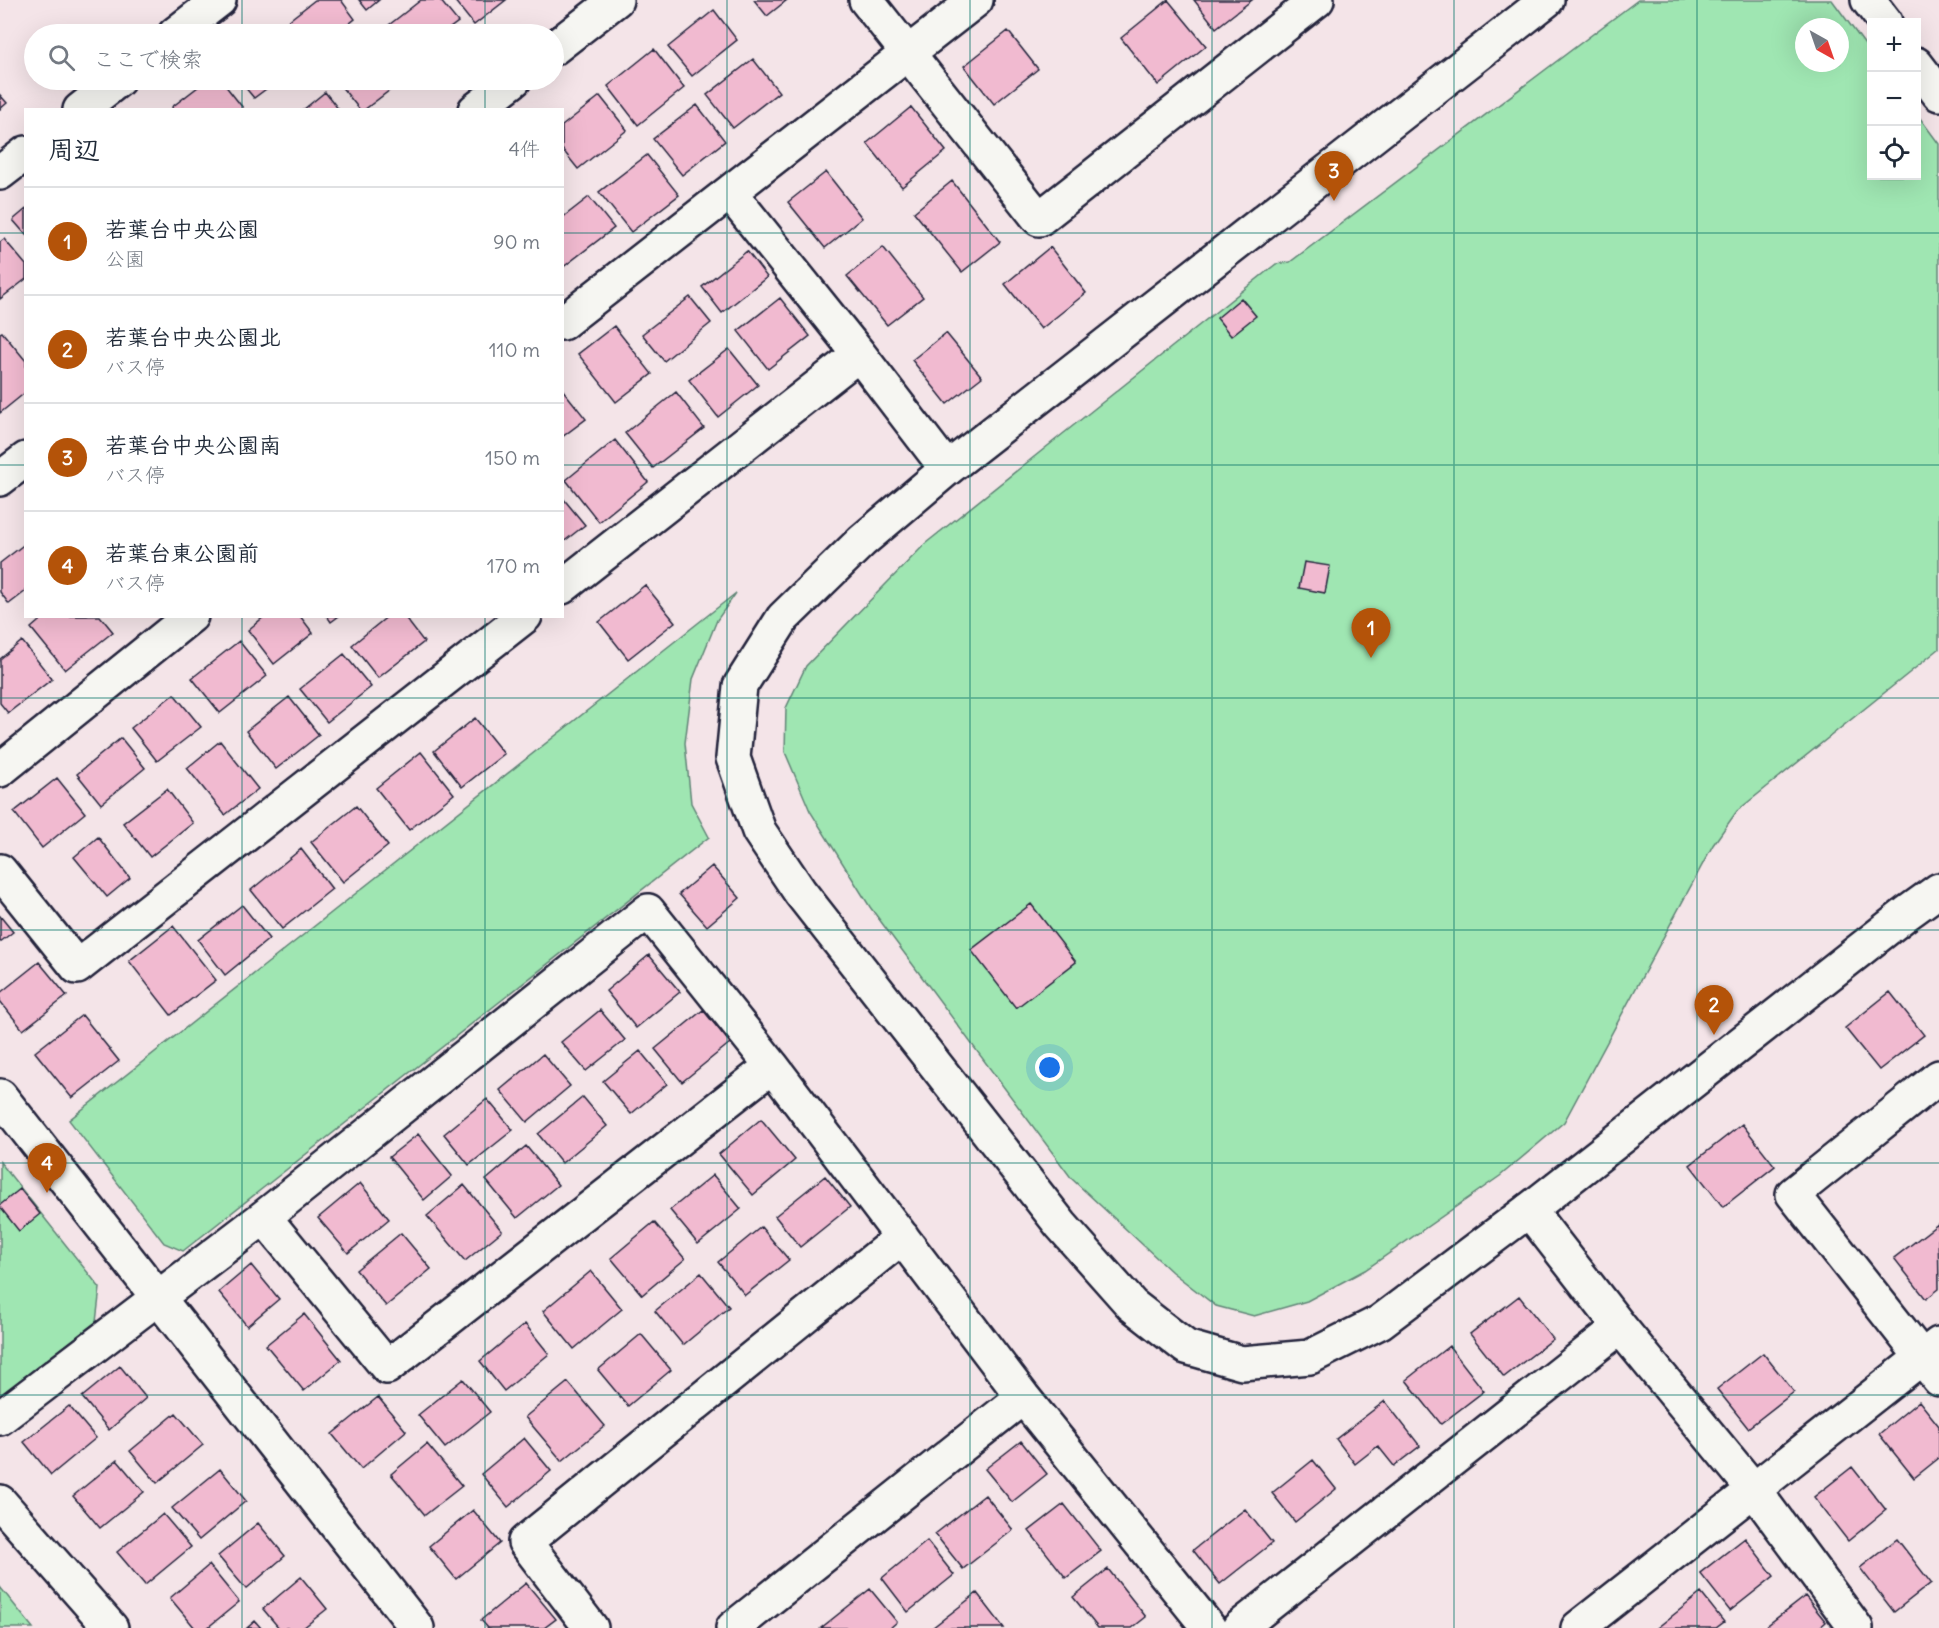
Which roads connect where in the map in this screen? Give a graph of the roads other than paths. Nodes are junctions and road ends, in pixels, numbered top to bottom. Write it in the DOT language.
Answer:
graph roads {
  1 [pos="219,0"];
  2 [pos="616,0"];
  3 [pos="866,0"];
  4 [pos="976,0"];
  5 [pos="1317,0"];
  6 [pos="1548,0"];
  7 [pos="1868,0"];
  8 [pos="1882,18"];
  9 [pos="188,24"];
  10 [pos="564,40"];
  11 [pos="909,54"];
  12 [pos="1921,69"];
  13 [pos="105,90"];
  14 [pos="501,90"];
  15 [pos="1939,94"];
  16 [pos="83,108"];
  17 [pos="478,108"];
  18 [pos="24,155"];
  19 [pos="0,173"];
  20 [pos="730,193"];
  21 [pos="564,321"];
  22 [pos="859,354"];
  23 [pos="24,461"];
  24 [pos="947,469"];
  25 [pos="0,479"];
  26 [pos="564,585"];
  27 [pos="189,618"];
  28 [pos="522,618"];
  29 [pos="0,770"];
  30 [pos="0,871"];
  31 [pos="1939,890"];
  32 [pos="772,1066"];
  33 [pos="1939,1077"];
  34 [pos="0,1096"];
  35 [pos="1529,1210"];
  36 [pos="264,1217"];
  37 [pos="902,1237"];
  38 [pos="156,1298"];
  39 [pos="1620,1327"];
  40 [pos="1933,1360"];
  41 [pos="1023,1397"];
  42 [pos="0,1418"];
  43 [pos="1754,1490"];
  44 [pos="0,1502"];
  45 [pos="111,1628"];
  46 [pos="417,1628"];
  47 [pos="591,1628"];
  48 [pos="733,1628"];
  49 [pos="1209,1628"];
  50 [pos="1239,1628"];
  51 [pos="1578,1628"];
  52 [pos="1856,1628"];
  1 -- 9 [label="street"];
  2 -- 10 [label="street"];
  3 -- 11 [label="street"];
  4 -- 11 [label="street"];
  5 -- 11 [label="street"];
  6 -- 24 [label="street"];
  7 -- 8 [label="street"];
  11 -- 20 [label="street"];
  12 -- 15 [label="street"];
  13 -- 16 [label="street"];
  14 -- 17 [label="street"];
  18 -- 19 [label="street"];
  20 -- 21 [label="street"];
  20 -- 22 [label="street"];
  22 -- 24 [label="street"];
  22 -- 26 [label="street"];
  23 -- 25 [label="street"];
  24 -- 35 [label="street"];
  27 -- 29 [label="street"];
  28 -- 30 [label="street"];
  31 -- 35 [label="street"];
  32 -- 36 [label="street"];
  32 -- 36 [label="street"];
  32 -- 37 [label="street"];
  33 -- 40 [label="street"];
  34 -- 38 [label="street"];
  35 -- 39 [label="street"];
  36 -- 38 [label="street"];
  37 -- 41 [label="street"];
  37 -- 47 [label="street"];
  38 -- 42 [label="street"];
  38 -- 46 [label="street"];
  39 -- 43 [label="street"];
  39 -- 50 [label="street"];
  40 -- 43 [label="street"];
  41 -- 48 [label="street"];
  41 -- 49 [label="street"];
  43 -- 51 [label="street"];
  43 -- 52 [label="street"];
  44 -- 45 [label="street"];
}
